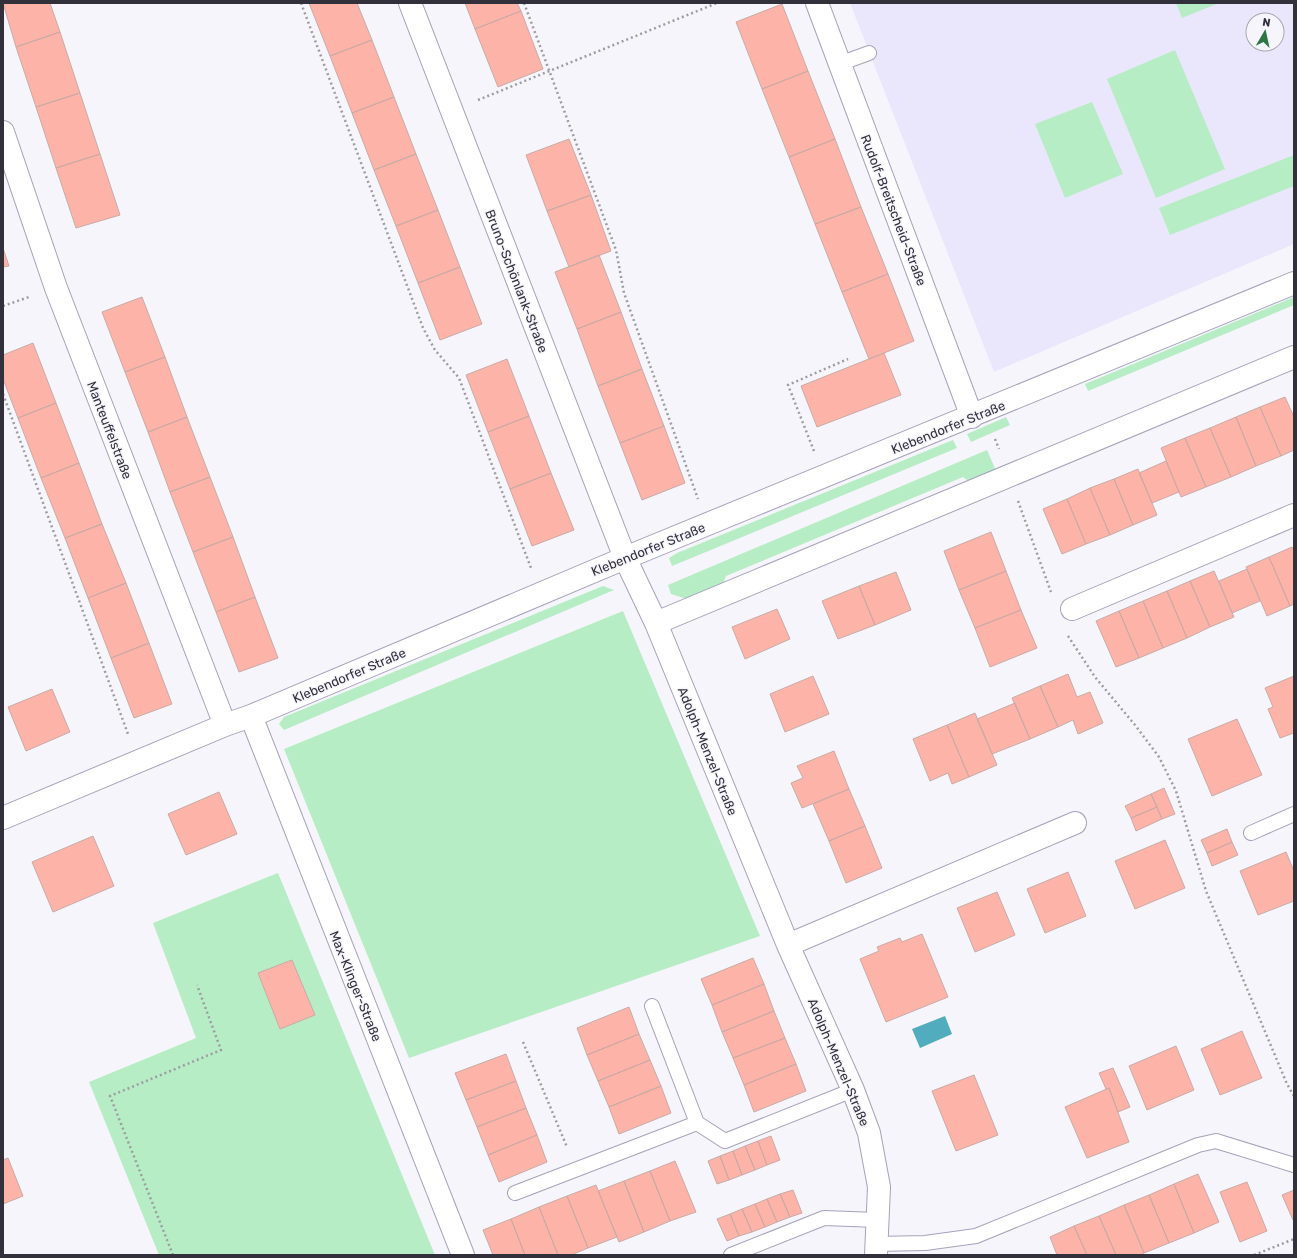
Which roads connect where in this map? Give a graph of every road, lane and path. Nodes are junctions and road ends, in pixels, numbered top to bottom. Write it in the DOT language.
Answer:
graph roads {
  1 [pos="301,3"];
  2 [pos="410,3"];
  3 [pos="524,3"];
  4 [pos="717,3"];
  5 [pos="817,3"];
  6 [pos="869,53"];
  7 [pos="840,64"];
  8 [pos="550,71"];
  9 [pos="472,102"];
  10 [pos="3,132"];
  11 [pos="1294,283"];
  12 [pos="36,295"];
  13 [pos="3,306"];
  14 [pos="1294,358"];
  15 [pos="848,359"];
  16 [pos="3,394"];
  17 [pos="972,417"];
  18 [pos="995,439"];
  19 [pos="814,452"];
  20 [pos="1010,476"];
  21 [pos="699,501"];
  22 [pos="1294,515"];
  23 [pos="625,558"];
  24 [pos="531,568"];
  25 [pos="1051,594"];
  26 [pos="1072,609"];
  27 [pos="656,623"];
  28 [pos="1067,633"];
  29 [pos="251,716"];
  30 [pos="225,725"];
  31 [pos="128,734"];
  32 [pos="1294,814"];
  33 [pos="3,818"];
  34 [pos="1075,823"];
  35 [pos="1251,832"];
  36 [pos="788,945"];
  37 [pos="197,985"];
  38 [pos="652,1006"];
  39 [pos="523,1042"];
  40 [pos="853,1090"];
  41 [pos="1294,1096"];
  42 [pos="698,1123"];
  43 [pos="1294,1165"];
  44 [pos="576,1169"];
  45 [pos="515,1193"];
  46 [pos="877,1220"];
  47 [pos="1294,1239"];
  48 [pos="876,1249"];
  49 [pos="173,1255"];
  50 [pos="463,1255"];
  51 [pos="730,1255"];
  52 [pos="1254,1255"];
  1 -- 24 [label="path"];
  2 -- 23 [label="street, Bruno-Schönlank-Straße"];
  3 -- 8 [label="path"];
  4 -- 8 [label="path"];
  5 -- 7 [label="street, Rudolf-Breitscheid-Straße"];
  6 -- 7 [label="lane"];
  7 -- 17 [label="street, Rudolf-Breitscheid-Straße"];
  8 -- 9 [label="path"];
  8 -- 21 [label="path"];
  10 -- 30 [label="street, Manteuffelstraße"];
  11 -- 17 [label="street, Klebendorfer Straße"];
  12 -- 13 [label="path"];
  14 -- 20 [label="street"];
  15 -- 19 [label="path"];
  16 -- 31 [label="path"];
  17 -- 23 [label="street, Klebendorfer Straße"];
  18 -- 20 [label="path"];
  20 -- 25 [label="path"];
  20 -- 27 [label="street"];
  22 -- 26 [label="street"];
  23 -- 27 [label="street, Adolph-Menzel-Straße"];
  23 -- 29 [label="street, Klebendorfer Straße"];
  27 -- 36 [label="street, Adolph-Menzel-Straße"];
  28 -- 41 [label="path"];
  29 -- 30 [label="street, Klebendorfer Straße"];
  29 -- 50 [label="street, Max-Klinger-Straße"];
  30 -- 33 [label="street, Klebendorfer Straße"];
  32 -- 35 [label="lane"];
  34 -- 36 [label="street"];
  36 -- 40 [label="street, Adolph-Menzel-Straße"];
  37 -- 49 [label="path"];
  38 -- 42 [label="lane"];
  39 -- 44 [label="path"];
  40 -- 42 [label="lane"];
  40 -- 46 [label="street, Adolph-Menzel-Straße"];
  42 -- 44 [label="lane"];
  43 -- 48 [label="lane"];
  44 -- 45 [label="lane"];
  46 -- 48 [label="street, Adolph-Menzel-Straße"];
  46 -- 51 [label="lane"];
  47 -- 52 [label="path"];
}
